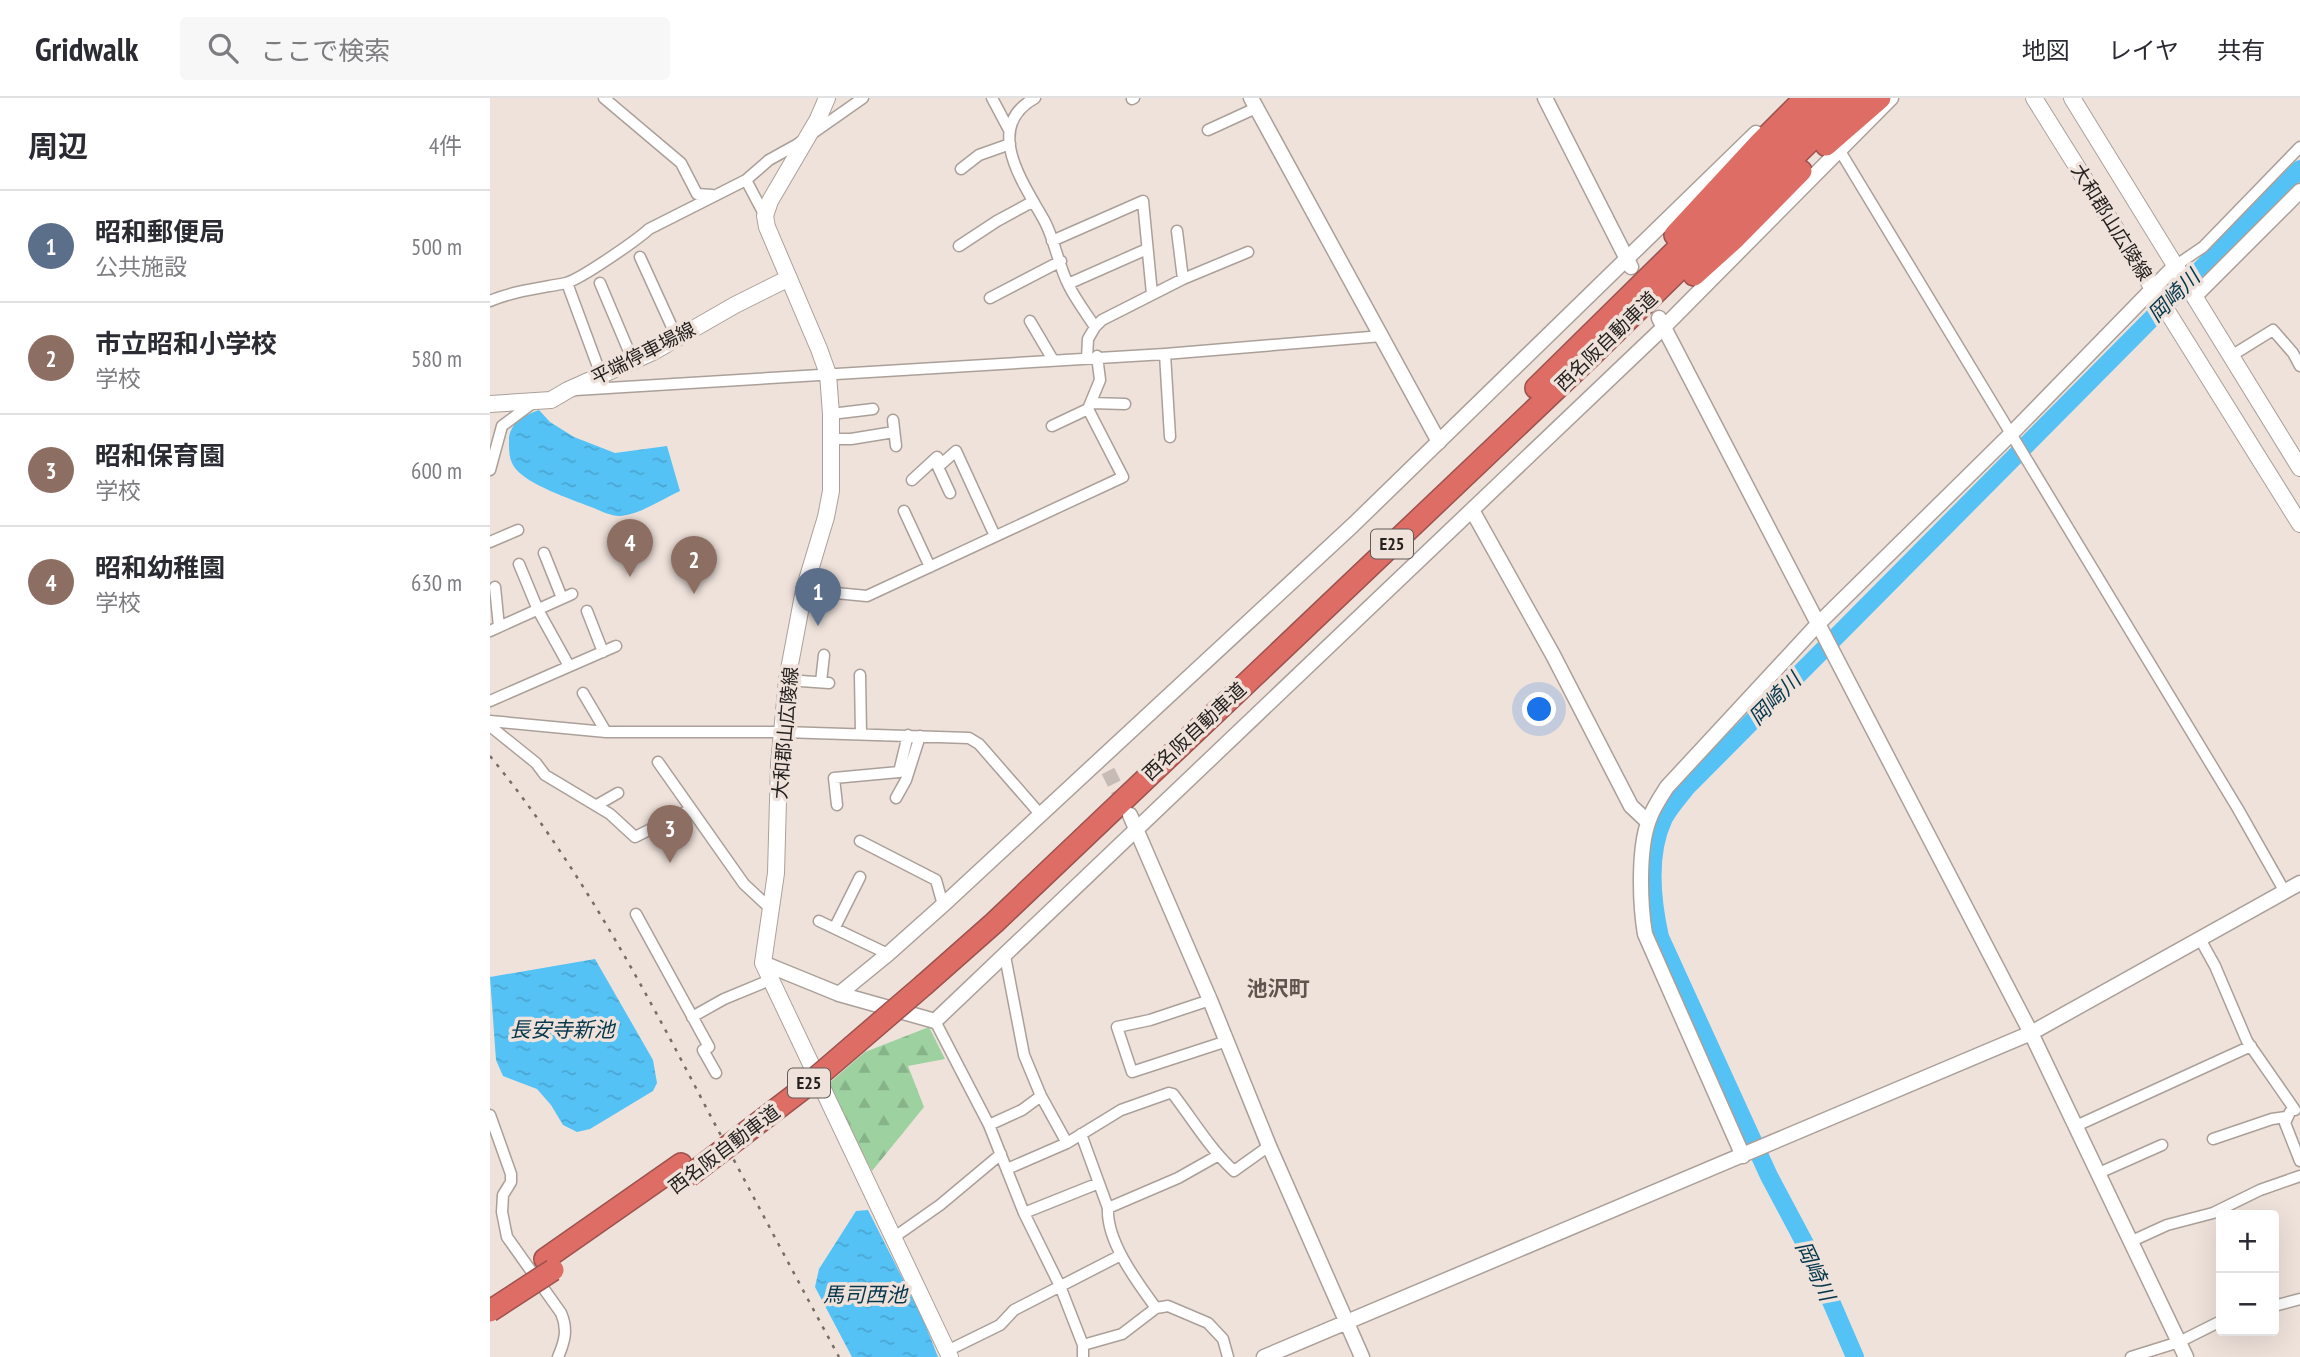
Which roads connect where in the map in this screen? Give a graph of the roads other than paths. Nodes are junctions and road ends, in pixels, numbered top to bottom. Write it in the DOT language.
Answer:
graph roads {
  1 [pos="604,98"];
  2 [pos="827,98"];
  3 [pos="863,98"];
  4 [pos="992,98"];
  5 [pos="1035,98"];
  6 [pos="1545,98"];
  7 [pos="1792,98"];
  8 [pos="1805,98"];
  9 [pos="1831,98"];
  10 [pos="1854,98"];
  11 [pos="1880,98"];
  12 [pos="1891,98"];
  13 [pos="2034,98"];
  14 [pos="2072,98"];
  15 [pos="1254,103"];
  16 [pos="1009,130"];
  17 [pos="1208,130"];
  18 [pos="808,135"];
  19 [pos="1010,144"];
  20 [pos="2300,147"];
  21 [pos="1840,151"];
  22 [pos="961,169"];
  23 [pos="746,180"];
  24 [pos="2300,191"];
  25 [pos="714,195"];
  26 [pos="1032,201"];
  27 [pos="765,216"];
  28 [pos="1177,231"];
  29 [pos="1052,241"];
  30 [pos="959,246"];
  31 [pos="1147,249"];
  32 [pos="1248,252"];
  33 [pos="640,257"];
  34 [pos="1061,261"];
  35 [pos="1629,264"];
  36 [pos="2177,269"];
  37 [pos="789,278"];
  38 [pos="1183,279"];
  39 [pos="567,282"];
  40 [pos="600,283"];
  41 [pos="1068,284"];
  42 [pos="2155,290"];
  43 [pos="1152,294"];
  44 [pos="2193,295"];
  45 [pos="990,298"];
  46 [pos="490,301"];
  47 [pos="1030,321"];
  48 [pos="1661,323"];
  49 [pos="1095,327"];
  50 [pos="1382,336"];
  51 [pos="677,338"];
  52 [pos="1165,354"];
  53 [pos="2231,356"];
  54 [pos="1092,357"];
  55 [pos="1053,360"];
  56 [pos="633,361"];
  57 [pos="1560,365"];
  58 [pos="2300,366"];
  59 [pos="828,374"];
  60 [pos="601,375"];
  61 [pos="568,390"];
  62 [pos="534,402"];
  63 [pos="490,404"];
  64 [pos="1125,404"];
  65 [pos="1090,406"];
  66 [pos="873,409"];
  67 [pos="831,414"];
  68 [pos="1052,426"];
  69 [pos="2012,436"];
  70 [pos="1170,437"];
  71 [pos="831,439"];
  72 [pos="1438,442"];
  73 [pos="896,446"];
  74 [pos="943,463"];
  75 [pos="1473,467"];
  76 [pos="2300,468"];
  77 [pos="490,470"];
  78 [pos="912,480"];
  79 [pos="950,493"];
  80 [pos="1472,510"];
  81 [pos="904,511"];
  82 [pos="2300,524"];
  83 [pos="518,530"];
  84 [pos="995,536"];
  85 [pos="490,542"];
  86 [pos="544,553"];
  87 [pos="519,564"];
  88 [pos="929,567"];
  89 [pos="495,587"];
  90 [pos="804,590"];
  91 [pos="538,610"];
  92 [pos="587,611"];
  93 [pos="1820,628"];
  94 [pos="494,629"];
  95 [pos="616,646"];
  96 [pos="603,652"];
  97 [pos="824,655"];
  98 [pos="569,666"];
  99 [pos="860,675"];
  100 [pos="787,680"];
  101 [pos="583,693"];
  102 [pos="490,701"];
  103 [pos="490,723"];
  104 [pos="606,732"];
  105 [pos="783,732"];
  106 [pos="861,734"];
  107 [pos="914,735"];
  108 [pos="658,762"];
  109 [pos="618,793"];
  110 [pos="896,798"];
  111 [pos="597,805"];
  112 [pos="837,805"];
  113 [pos="691,809"];
  114 [pos="1040,814"];
  115 [pos="1129,815"];
  116 [pos="1648,822"];
  117 [pos="1137,828"];
  118 [pos="860,841"];
  119 [pos="860,877"];
  120 [pos="2300,883"];
  121 [pos="2285,892"];
  122 [pos="943,905"];
  123 [pos="772,910"];
  124 [pos="636,914"];
  125 [pos="819,921"];
  126 [pos="835,927"];
  127 [pos="2200,939"];
  128 [pos="888,954"];
  129 [pos="1005,956"];
  130 [pos="763,963"];
  131 [pos="921,978"];
  132 [pos="770,980"];
  133 [pos="839,994"];
  134 [pos="1210,1000"];
  135 [pos="692,1017"];
  136 [pos="935,1021"];
  137 [pos="2031,1033"];
  138 [pos="1227,1041"];
  139 [pos="2250,1046"];
  140 [pos="716,1073"];
  141 [pos="1041,1096"];
  142 [pos="2294,1111"];
  143 [pos="490,1115"];
  144 [pos="989,1125"];
  145 [pos="2076,1126"];
  146 [pos="1081,1134"];
  147 [pos="2213,1139"];
  148 [pos="1067,1143"];
  149 [pos="2162,1145"];
  150 [pos="1269,1146"];
  151 [pos="1001,1154"];
  152 [pos="1746,1154"];
  153 [pos="1217,1156"];
  154 [pos="2300,1161"];
  155 [pos="1007,1169"];
  156 [pos="2099,1173"];
  157 [pos="2300,1176"];
  158 [pos="1099,1183"];
  159 [pos="1108,1208"];
  160 [pos="1024,1213"];
  161 [pos="893,1238"];
  162 [pos="2132,1241"];
  163 [pos="1121,1255"];
  164 [pos="549,1264"];
  165 [pos="1060,1286"];
  166 [pos="490,1294"];
  167 [pos="2299,1302"];
  168 [pos="2279,1305"];
  169 [pos="1156,1308"];
  170 [pos="490,1311"];
  171 [pos="1347,1321"];
  172 [pos="2216,1324"];
  173 [pos="2179,1342"];
  174 [pos="1083,1345"];
  175 [pos="948,1354"];
  176 [pos="558,1357"];
  177 [pos="1083,1357"];
  178 [pos="1228,1357"];
  179 [pos="1264,1357"];
  180 [pos="1362,1357"];
  181 [pos="2131,1357"];
  182 [pos="2186,1357"];
  1 -- 25 [label="street"];
  2 -- 18 [label="main road"];
  3 -- 18 [label="street"];
  4 -- 16 [label="street"];
  5 -- 16 [label="street"];
  6 -- 35 [label="street"];
  7 -- 35 [label="street"];
  8 -- 57 [label="highway"];
  9 -- 57 [label="highway, 西名阪自動車道 / E25"];
  10 -- 75 [label="highway, 西名阪自動車道 / E25"];
  11 -- 75 [label="highway"];
  12 -- 21 [label="street"];
  13 -- 42 [label="main road, 大和郡山広陵線"];
  14 -- 36 [label="main road, 大和郡山広陵線"];
  15 -- 17 [label="street"];
  15 -- 50 [label="street"];
  16 -- 19 [label="street"];
  18 -- 23 [label="street"];
  18 -- 27 [label="main road"];
  19 -- 22 [label="street"];
  19 -- 26 [label="street"];
  20 -- 36 [label="street"];
  21 -- 48 [label="street"];
  21 -- 69 [label="street"];
  23 -- 25 [label="street"];
  23 -- 27 [label="street"];
  24 -- 44 [label="street"];
  25 -- 39 [label="street"];
  26 -- 29 [label="street"];
  26 -- 30 [label="street"];
  27 -- 37 [label="main road, 大和郡山広陵線"];
  28 -- 38 [label="street"];
  29 -- 31 [label="street"];
  29 -- 34 [label="street"];
  31 -- 41 [label="street"];
  31 -- 43 [label="street"];
  32 -- 38 [label="street"];
  33 -- 51 [label="street"];
  34 -- 41 [label="street"];
  34 -- 45 [label="street"];
  35 -- 72 [label="street"];
  36 -- 42 [label="street"];
  36 -- 44 [label="main road, 大和郡山広陵線"];
  37 -- 51 [label="main road, 平端停車場線"];
  37 -- 59 [label="main road, 大和郡山広陵線"];
  38 -- 43 [label="street"];
  39 -- 46 [label="street"];
  39 -- 60 [label="street"];
  40 -- 56 [label="street"];
  41 -- 49 [label="street"];
  42 -- 69 [label="street"];
  42 -- 82 [label="main road, 大和郡山広陵線"];
  43 -- 49 [label="street"];
  44 -- 53 [label="main road, 大和郡山広陵線"];
  47 -- 55 [label="street"];
  48 -- 80 [label="street"];
  48 -- 93 [label="street"];
  49 -- 54 [label="street"];
  50 -- 52 [label="street"];
  50 -- 72 [label="street"];
  51 -- 56 [label="main road, 平端停車場線"];
  52 -- 54 [label="street"];
  52 -- 70 [label="street"];
  53 -- 58 [label="street"];
  53 -- 76 [label="main road, 大和郡山広陵線"];
  54 -- 55 [label="street"];
  54 -- 65 [label="street"];
  55 -- 59 [label="street"];
  56 -- 60 [label="main road, 平端停車場線"];
  57 -- 131 [label="highway, 西名阪自動車道 / E25"];
  59 -- 61 [label="street"];
  59 -- 67 [label="main road, 大和郡山広陵線"];
  60 -- 61 [label="main road, 平端停車場線"];
  61 -- 62 [label="main road, 平端停車場線"];
  62 -- 63 [label="main road, 平端停車場線"];
  62 -- 77 [label="street"];
  64 -- 65 [label="street"];
  65 -- 68 [label="street"];
  65 -- 84 [label="street"];
  66 -- 67 [label="street"];
  67 -- 71 [label="main road, 大和郡山広陵線"];
  69 -- 93 [label="street"];
  69 -- 121 [label="street"];
  71 -- 73 [label="street"];
  71 -- 90 [label="main road, 大和郡山広陵線"];
  72 -- 114 [label="street"];
  74 -- 78 [label="street"];
  74 -- 79 [label="street"];
  74 -- 84 [label="street"];
  75 -- 131 [label="highway, 西名阪自動車道 / E25"];
  80 -- 116 [label="street"];
  80 -- 117 [label="street"];
  81 -- 88 [label="street"];
  83 -- 85 [label="street"];
  84 -- 88 [label="street"];
  86 -- 91 [label="street"];
  87 -- 91 [label="street"];
  88 -- 90 [label="street"];
  89 -- 94 [label="street"];
  90 -- 100 [label="main road, 大和郡山広陵線"];
  91 -- 94 [label="street"];
  91 -- 98 [label="street"];
  92 -- 96 [label="street"];
  93 -- 116 [label="street"];
  93 -- 137 [label="street"];
  95 -- 96 [label="street"];
  96 -- 98 [label="street"];
  97 -- 100 [label="street"];
  98 -- 102 [label="street"];
  99 -- 106 [label="street"];
  100 -- 105 [label="main road, 大和郡山広陵線"];
  101 -- 104 [label="street"];
  103 -- 104 [label="street"];
  103 -- 111 [label="street"];
  104 -- 105 [label="street"];
  105 -- 106 [label="street"];
  105 -- 123 [label="main road, 大和郡山広陵線"];
  106 -- 107 [label="street"];
  107 -- 110 [label="street"];
  107 -- 112 [label="street"];
  107 -- 114 [label="street"];
  108 -- 113 [label="street"];
  109 -- 111 [label="street"];
  111 -- 113 [label="street"];
  113 -- 123 [label="street"];
  114 -- 122 [label="street"];
  115 -- 117 [label="street"];
  116 -- 152 [label="street"];
  117 -- 129 [label="street"];
  117 -- 134 [label="street"];
  118 -- 122 [label="street"];
  119 -- 126 [label="street"];
  120 -- 121 [label="street"];
  121 -- 127 [label="street"];
  122 -- 128 [label="street"];
  123 -- 130 [label="main road, 大和郡山広陵線"];
  124 -- 135 [label="street"];
  125 -- 126 [label="street"];
  126 -- 128 [label="street"];
  127 -- 137 [label="street"];
  127 -- 139 [label="street"];
  128 -- 133 [label="street"];
  129 -- 136 [label="street"];
  129 -- 141 [label="street"];
  130 -- 132 [label="main road"];
  130 -- 133 [label="street"];
  131 -- 164 [label="highway, 西名阪自動車道 / E25"];
  132 -- 135 [label="street"];
  132 -- 161 [label="main road"];
  133 -- 136 [label="street"];
  134 -- 138 [label="street"];
  134 -- 138 [label="street"];
  135 -- 140 [label="street"];
  136 -- 144 [label="street"];
  137 -- 145 [label="street"];
  137 -- 152 [label="street"];
  138 -- 150 [label="street"];
  139 -- 142 [label="street"];
  139 -- 145 [label="street"];
  141 -- 144 [label="street"];
  141 -- 148 [label="street"];
  142 -- 147 [label="street"];
  142 -- 154 [label="street"];
  143 -- 176 [label="street"];
  144 -- 151 [label="street"];
  145 -- 156 [label="street"];
  146 -- 148 [label="street"];
  146 -- 153 [label="street"];
  146 -- 158 [label="street"];
  148 -- 155 [label="street"];
  149 -- 156 [label="street"];
  150 -- 153 [label="street"];
  150 -- 171 [label="street"];
  151 -- 155 [label="street"];
  151 -- 161 [label="street"];
  152 -- 171 [label="street"];
  153 -- 159 [label="street"];
  155 -- 160 [label="street"];
  156 -- 162 [label="street"];
  157 -- 162 [label="street"];
  158 -- 159 [label="street"];
  158 -- 160 [label="street"];
  159 -- 163 [label="street"];
  160 -- 165 [label="street"];
  161 -- 175 [label="main road"];
  162 -- 173 [label="street"];
  163 -- 165 [label="street"];
  163 -- 169 [label="street"];
  164 -- 166 [label="highway, 西名阪自動車道 / E25"];
  164 -- 170 [label="highway, 西名阪自動車道 / E25, bridge"];
  165 -- 174 [label="street"];
  165 -- 175 [label="street"];
  167 -- 168 [label="street"];
  169 -- 174 [label="street"];
  169 -- 178 [label="street"];
  171 -- 179 [label="street"];
  171 -- 180 [label="street"];
  172 -- 173 [label="street"];
  173 -- 181 [label="street"];
  173 -- 182 [label="street"];
  174 -- 177 [label="street"];
}
